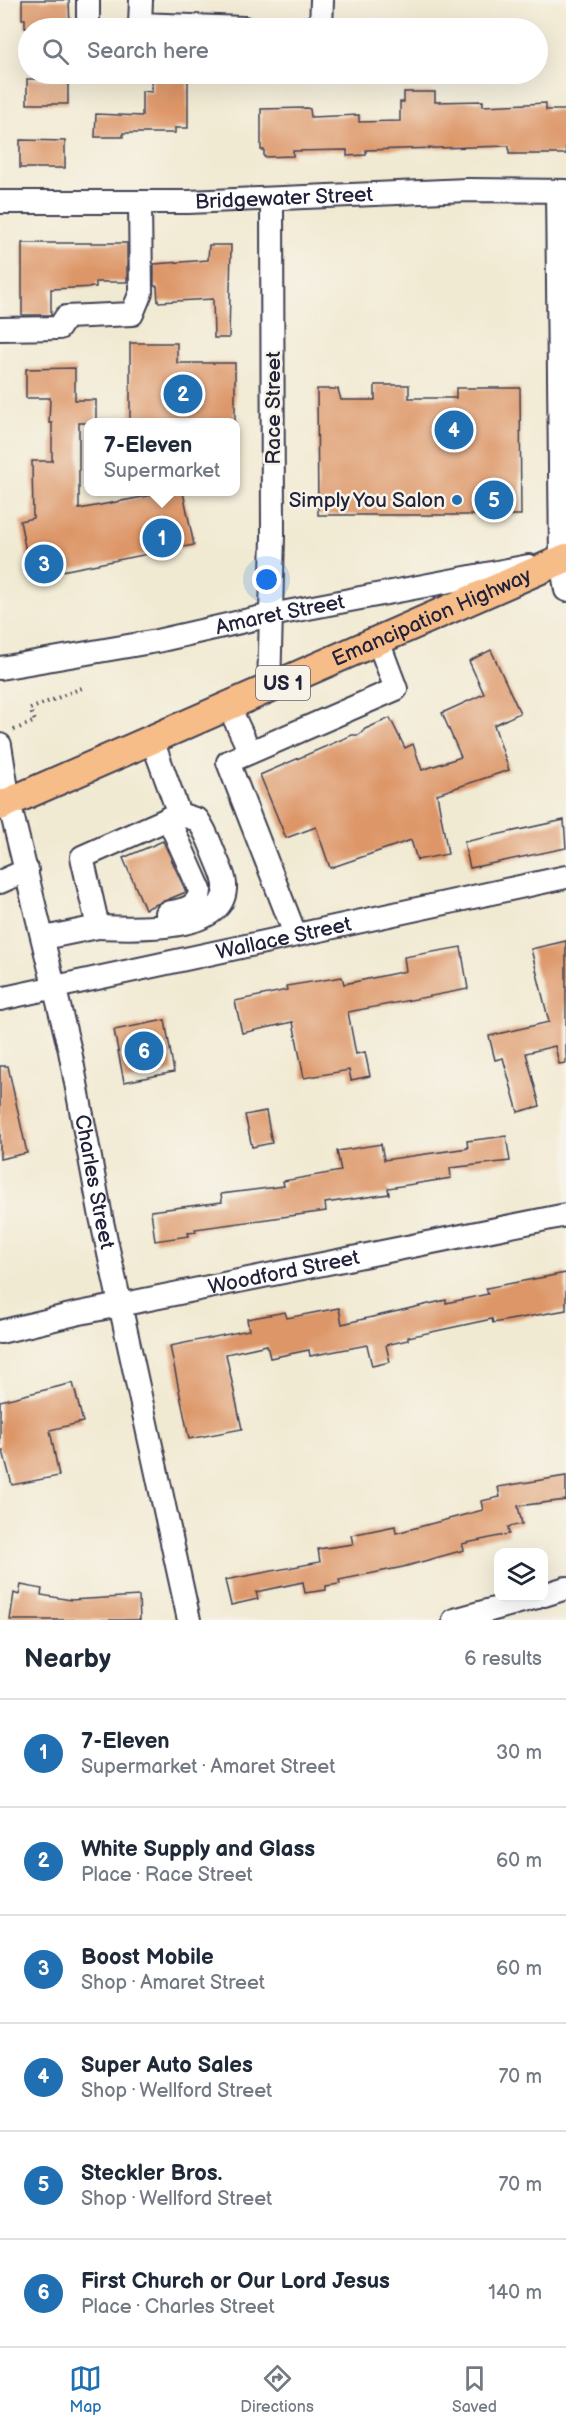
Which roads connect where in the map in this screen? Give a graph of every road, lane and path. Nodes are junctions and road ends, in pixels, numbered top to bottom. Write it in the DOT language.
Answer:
graph roads {
  1 [pos="88,0"];
  2 [pos="141,0"];
  3 [pos="322,0"];
  4 [pos="88,18"];
  5 [pos="140,18"];
  6 [pos="321,18"];
  7 [pos="561,191"];
  8 [pos="272,199"];
  9 [pos="0,202"];
  10 [pos="140,202"];
  11 [pos="0,329"];
  12 [pos="563,559"];
  13 [pos="566,590"];
  14 [pos="271,615"];
  15 [pos="378,641"];
  16 [pos="0,668"];
  17 [pos="82,688"];
  18 [pos="269,689"];
  19 [pos="229,706"];
  20 [pos="4,739"];
  21 [pos="152,740"];
  22 [pos="250,753"];
  23 [pos="5,804"];
  24 [pos="173,816"];
  25 [pos="27,870"];
  26 [pos="566,877"];
  27 [pos="0,882"];
  28 [pos="98,927"];
  29 [pos="295,934"];
  30 [pos="44,938"];
  31 [pos="55,987"];
  32 [pos="0,999"];
  33 [pos="566,1215"];
  34 [pos="120,1306"];
  35 [pos="0,1332"];
  36 [pos="566,1588"];
  37 [pos="548,1593"];
  38 [pos="519,1602"];
  39 [pos="189,1620"];
  40 [pos="454,1620"];
  1 -- 4 [label="street"];
  2 -- 5 [label="street"];
  3 -- 6 [label="street"];
  7 -- 8 [label="street, Bridgewater Street"];
  7 -- 12 [label="street"];
  8 -- 10 [label="street, Bridgewater Street"];
  8 -- 14 [label="street, Race Street"];
  9 -- 10 [label="street, Bridgewater Street"];
  10 -- 11 [label="street"];
  12 -- 13 [label="street"];
  12 -- 14 [label="street, Amaret Street"];
  12 -- 15 [label="main road, Emancipation Highway / US 1"];
  14 -- 16 [label="street, Amaret Street"];
  14 -- 18 [label="street, Race Street"];
  15 -- 18 [label="main road, Emancipation Highway / US 1"];
  15 -- 22 [label="street"];
  17 -- 20 [label="path"];
  18 -- 19 [label="main road, Emancipation Highway / US 1"];
  19 -- 21 [label="main road, Emancipation Highway / US 1"];
  19 -- 22 [label="street"];
  20 -- 23 [label="street, Charles Street"];
  21 -- 23 [label="main road, Emancipation Highway / US 1"];
  21 -- 24 [label="street"];
  22 -- 29 [label="street"];
  23 -- 25 [label="street, Charles Street"];
  24 -- 28 [label="street"];
  24 -- 28 [label="street"];
  25 -- 27 [label="street"];
  25 -- 30 [label="street, Charles Street"];
  26 -- 29 [label="street, Wallace Street"];
  28 -- 30 [label="street"];
  29 -- 31 [label="street, Wallace Street"];
  30 -- 31 [label="street, Charles Street"];
  31 -- 32 [label="street, Wallace Street"];
  31 -- 34 [label="street, Charles Street"];
  33 -- 34 [label="street, Woodford Street"];
  34 -- 35 [label="street, Woodford Street"];
  34 -- 39 [label="street, Charles Street"];
  36 -- 37 [label="street"];
  38 -- 40 [label="street"];
}
